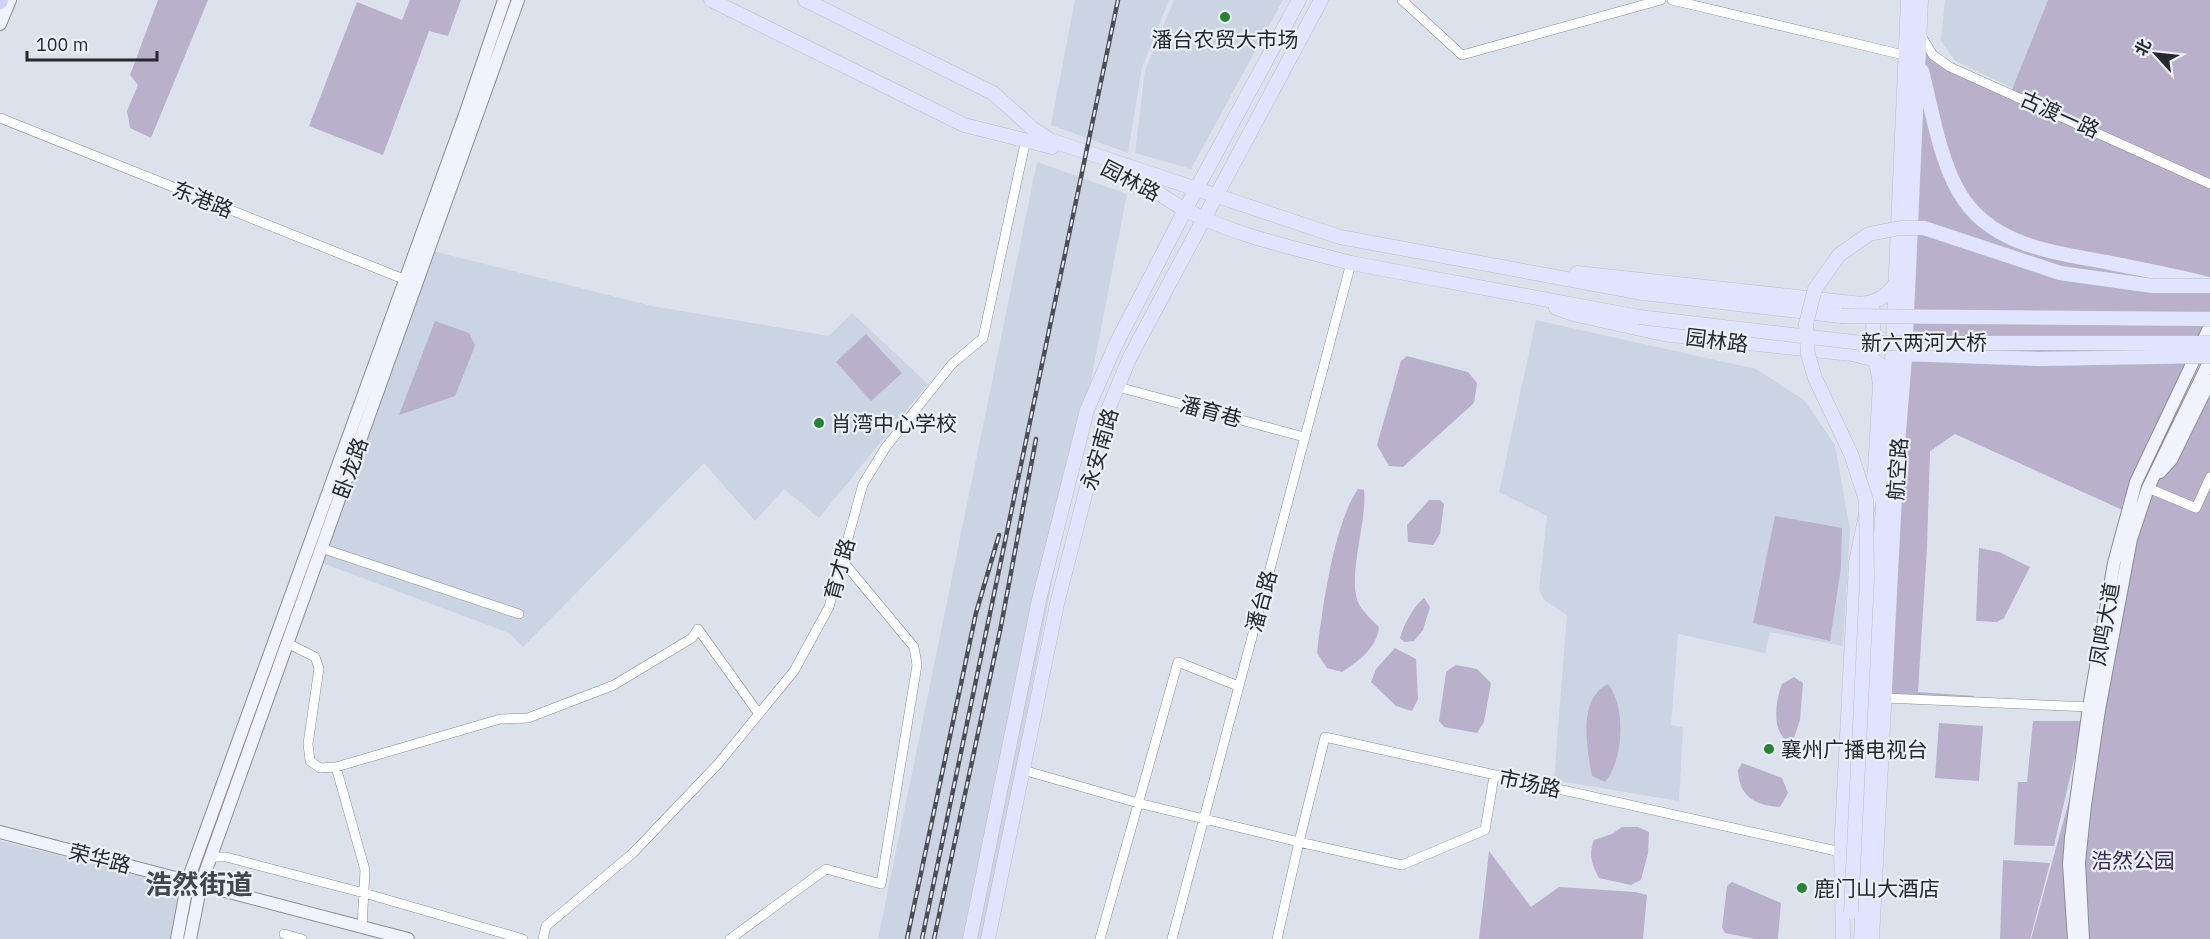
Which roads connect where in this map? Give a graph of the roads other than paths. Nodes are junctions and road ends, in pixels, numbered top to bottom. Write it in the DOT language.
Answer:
graph roads {
  1 [pos="504,0"];
  2 [pos="518,0"];
  3 [pos="711,0"];
  4 [pos="805,0"];
  5 [pos="1299,0"];
  6 [pos="1321,0"];
  7 [pos="1402,0"];
  8 [pos="1661,0"];
  9 [pos="1672,0"];
  10 [pos="1908,0"];
  11 [pos="1921,0"];
  12 [pos="4,1"];
  13 [pos="0,24"];
  14 [pos="1919,33"];
  15 [pos="1904,55"];
  16 [pos="1918,57"];
  17 [pos="0,118"];
  18 [pos="1026,139"];
  19 [pos="2210,184"];
  20 [pos="1197,189"];
  21 [pos="1216,197"];
  22 [pos="1185,210"];
  23 [pos="1204,218"];
  24 [pos="1351,263"];
  25 [pos="1542,274"];
  26 [pos="406,280"];
  27 [pos="1895,284"];
  28 [pos="2210,285"];
  29 [pos="1643,293"];
  30 [pos="1535,297"];
  31 [pos="1864,303"];
  32 [pos="1639,317"];
  33 [pos="2210,319"];
  34 [pos="2210,326"];
  35 [pos="2210,343"];
  36 [pos="1905,354"];
  37 [pos="1862,356"];
  38 [pos="2210,358"];
  39 [pos="1876,362"];
  40 [pos="2210,381"];
  41 [pos="1891,382"];
  42 [pos="1118,387"];
  43 [pos="1304,437"];
  44 [pos="2210,477"];
  45 [pos="2150,484"];
  46 [pos="321,548"];
  47 [pos="841,559"];
  48 [pos="519,614"];
  49 [pos="287,643"];
  50 [pos="1238,686"];
  51 [pos="1885,698"];
  52 [pos="2089,707"];
  53 [pos="759,714"];
  54 [pos="336,767"];
  55 [pos="1023,770"];
  56 [pos="1494,776"];
  57 [pos="1138,803"];
  58 [pos="1203,820"];
  59 [pos="0,832"];
  60 [pos="1299,842"];
  61 [pos="1841,852"];
  62 [pos="211,857"];
  63 [pos="188,880"];
  64 [pos="201,884"];
  65 [pos="364,893"];
  66 [pos="362,927"];
  67 [pos="284,934"];
  68 [pos="177,939"];
  69 [pos="190,939"];
  70 [pos="302,939"];
  71 [pos="408,939"];
  72 [pos="523,939"];
  73 [pos="543,939"];
  74 [pos="730,939"];
  75 [pos="970,939"];
  76 [pos="988,939"];
  77 [pos="1100,939"];
  78 [pos="1172,939"];
  79 [pos="1277,939"];
  80 [pos="1843,939"];
  81 [pos="1853,939"];
  82 [pos="1861,939"];
  83 [pos="1872,939"];
  84 [pos="2074,939"];
  85 [pos="2084,939"];
  1 -- 26 [label="main road, 卧龙路"];
  2 -- 46 [label="main road, 卧龙路"];
  3 -- 18 [label="main road, 园林路"];
  4 -- 20 [label="main road, 园林路"];
  5 -- 20 [label="main road, 永安南路"];
  6 -- 21 [label="main road, 永安南路"];
  7 -- 8 [label="street"];
  9 -- 15 [label="street"];
  10 -- 15 [label="main road, 航空路"];
  11 -- 14 [label="main road, 航空路"];
  12 -- 13 [label="main road"];
  14 -- 16 [label="main road, 航空路"];
  14 -- 19 [label="street, 古渡一路"];
  15 -- 27 [label="main road, 航空路"];
  16 -- 28 [label="main road"];
  16 -- 36 [label="main road, 航空路"];
  17 -- 26 [label="street, 东港路"];
  18 -- 22 [label="main road, 园林路"];
  18 -- 47 [label="street, 育才路"];
  20 -- 21 [label="main road, 园林路"];
  20 -- 22 [label="main road, 永安南路"];
  21 -- 23 [label="main road, 永安南路"];
  21 -- 25 [label="main road, 园林路"];
  22 -- 23 [label="main road, 园林路"];
  22 -- 75 [label="main road, 永安南路"];
  23 -- 24 [label="main road, 园林路"];
  23 -- 42 [label="main road, 永安南路"];
  24 -- 30 [label="main road, 园林路"];
  24 -- 43 [label="street, 潘台路"];
  25 -- 29 [label="main road, 园林路"];
  25 -- 31 [label="main road, 园林路"];
  26 -- 63 [label="main road, 卧龙路"];
  27 -- 31 [label="main road, 园林路"];
  27 -- 41 [label="main road, 航空路"];
  28 -- 81 [label="main road, bridge"];
  29 -- 33 [label="main road, 新六两河大桥, bridge"];
  30 -- 32 [label="main road, 园林路"];
  30 -- 37 [label="main road, 园林路"];
  31 -- 37 [label="main road"];
  32 -- 35 [label="main road, 新六两河大桥, bridge"];
  34 -- 52 [label="main road, 凤鸣大道"];
  36 -- 38 [label="main road, bridge"];
  36 -- 51 [label="main road, 航空路"];
  37 -- 39 [label="main road, 园林路"];
  38 -- 45 [label="main road, 凤鸣大道"];
  39 -- 41 [label="main road, 园林路"];
  39 -- 61 [label="main road"];
  40 -- 45 [label="main road"];
  41 -- 82 [label="main road, 航空路"];
  42 -- 43 [label="street, 潘育巷"];
  42 -- 55 [label="main road, 永安南路"];
  43 -- 50 [label="street, 潘台路"];
  44 -- 45 [label="street"];
  45 -- 85 [label="main road, 凤鸣大道"];
  46 -- 48 [label="street"];
  46 -- 49 [label="main road, 卧龙路"];
  47 -- 53 [label="street, 育才路"];
  47 -- 74 [label="street"];
  49 -- 54 [label="street"];
  49 -- 62 [label="main road, 卧龙路"];
  50 -- 57 [label="street"];
  50 -- 58 [label="street, 潘台路"];
  51 -- 52 [label="street"];
  51 -- 83 [label="main road, 航空路"];
  52 -- 84 [label="main road, 凤鸣大道"];
  53 -- 54 [label="street"];
  53 -- 73 [label="street, 育才路"];
  54 -- 65 [label="street"];
  55 -- 57 [label="street"];
  55 -- 76 [label="main road, 永安南路"];
  56 -- 60 [label="street"];
  56 -- 60 [label="street, 市场路"];
  56 -- 61 [label="street, 市场路"];
  57 -- 58 [label="street"];
  57 -- 77 [label="street"];
  58 -- 60 [label="street"];
  58 -- 78 [label="street, 潘台路"];
  59 -- 63 [label="main road, 荣华路"];
  60 -- 79 [label="street"];
  61 -- 80 [label="main road"];
  62 -- 64 [label="main road, 卧龙路"];
  62 -- 65 [label="street"];
  63 -- 64 [label="main road, 荣华路"];
  63 -- 68 [label="main road, 卧龙路"];
  64 -- 66 [label="main road, 荣华路"];
  64 -- 69 [label="main road, 卧龙路"];
  65 -- 66 [label="street"];
  65 -- 72 [label="street"];
  66 -- 71 [label="main road, 荣华路"];
  67 -- 70 [label="street"];
}
